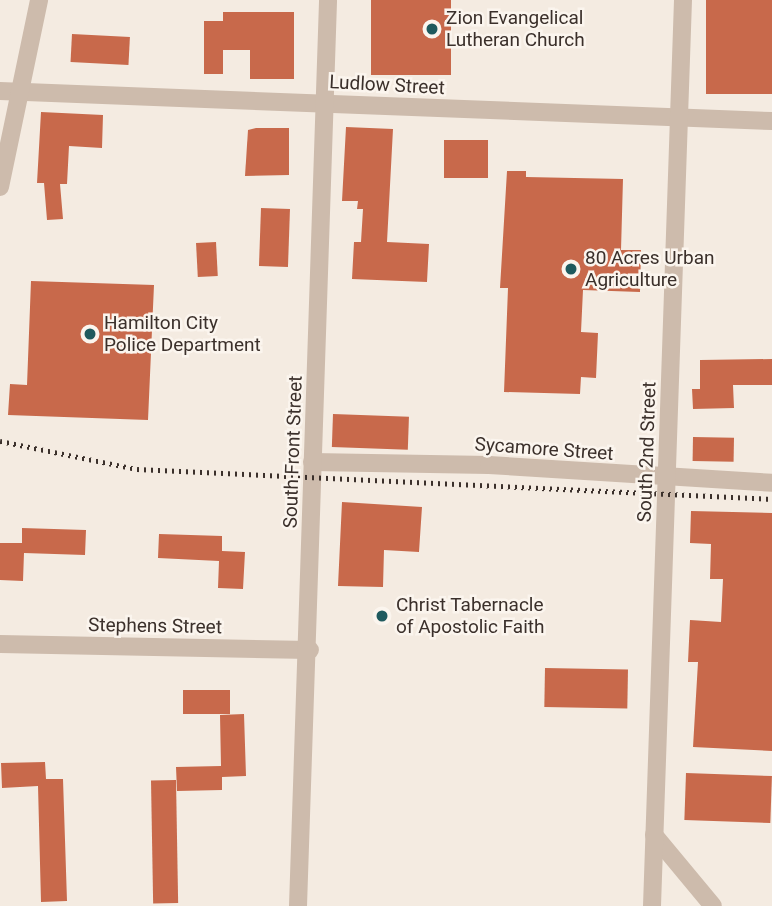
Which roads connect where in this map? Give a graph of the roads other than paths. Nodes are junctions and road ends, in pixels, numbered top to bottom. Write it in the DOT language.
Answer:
graph roads {
  1 [pos="39,0"];
  2 [pos="328,0"];
  3 [pos="683,0"];
  4 [pos="0,91"];
  5 [pos="22,92"];
  6 [pos="324,103"];
  7 [pos="679,116"];
  8 [pos="772,121"];
  9 [pos="0,187"];
  10 [pos="312,462"];
  11 [pos="667,479"];
  12 [pos="772,483"];
  13 [pos="0,644"];
  14 [pos="310,650"];
  15 [pos="654,835"];
  16 [pos="298,906"];
  17 [pos="652,906"];
  18 [pos="713,906"];
  1 -- 5 [label="street"];
  2 -- 6 [label="street, South Front Street"];
  3 -- 7 [label="street, South 2nd Street"];
  4 -- 5 [label="street, Ludlow Street"];
  5 -- 6 [label="street, Ludlow Street"];
  5 -- 9 [label="street"];
  6 -- 7 [label="street, Ludlow Street"];
  6 -- 10 [label="street, South Front Street"];
  7 -- 8 [label="street, Ludlow Street"];
  7 -- 11 [label="street, South 2nd Street"];
  10 -- 11 [label="street, Sycamore Street"];
  10 -- 14 [label="street, South Front Street"];
  11 -- 12 [label="street, Sycamore Street"];
  11 -- 15 [label="street, South 2nd Street"];
  13 -- 14 [label="street, Stephens Street"];
  14 -- 16 [label="street, South Front Street"];
  15 -- 17 [label="street, South 2nd Street"];
  15 -- 18 [label="street"];
}
